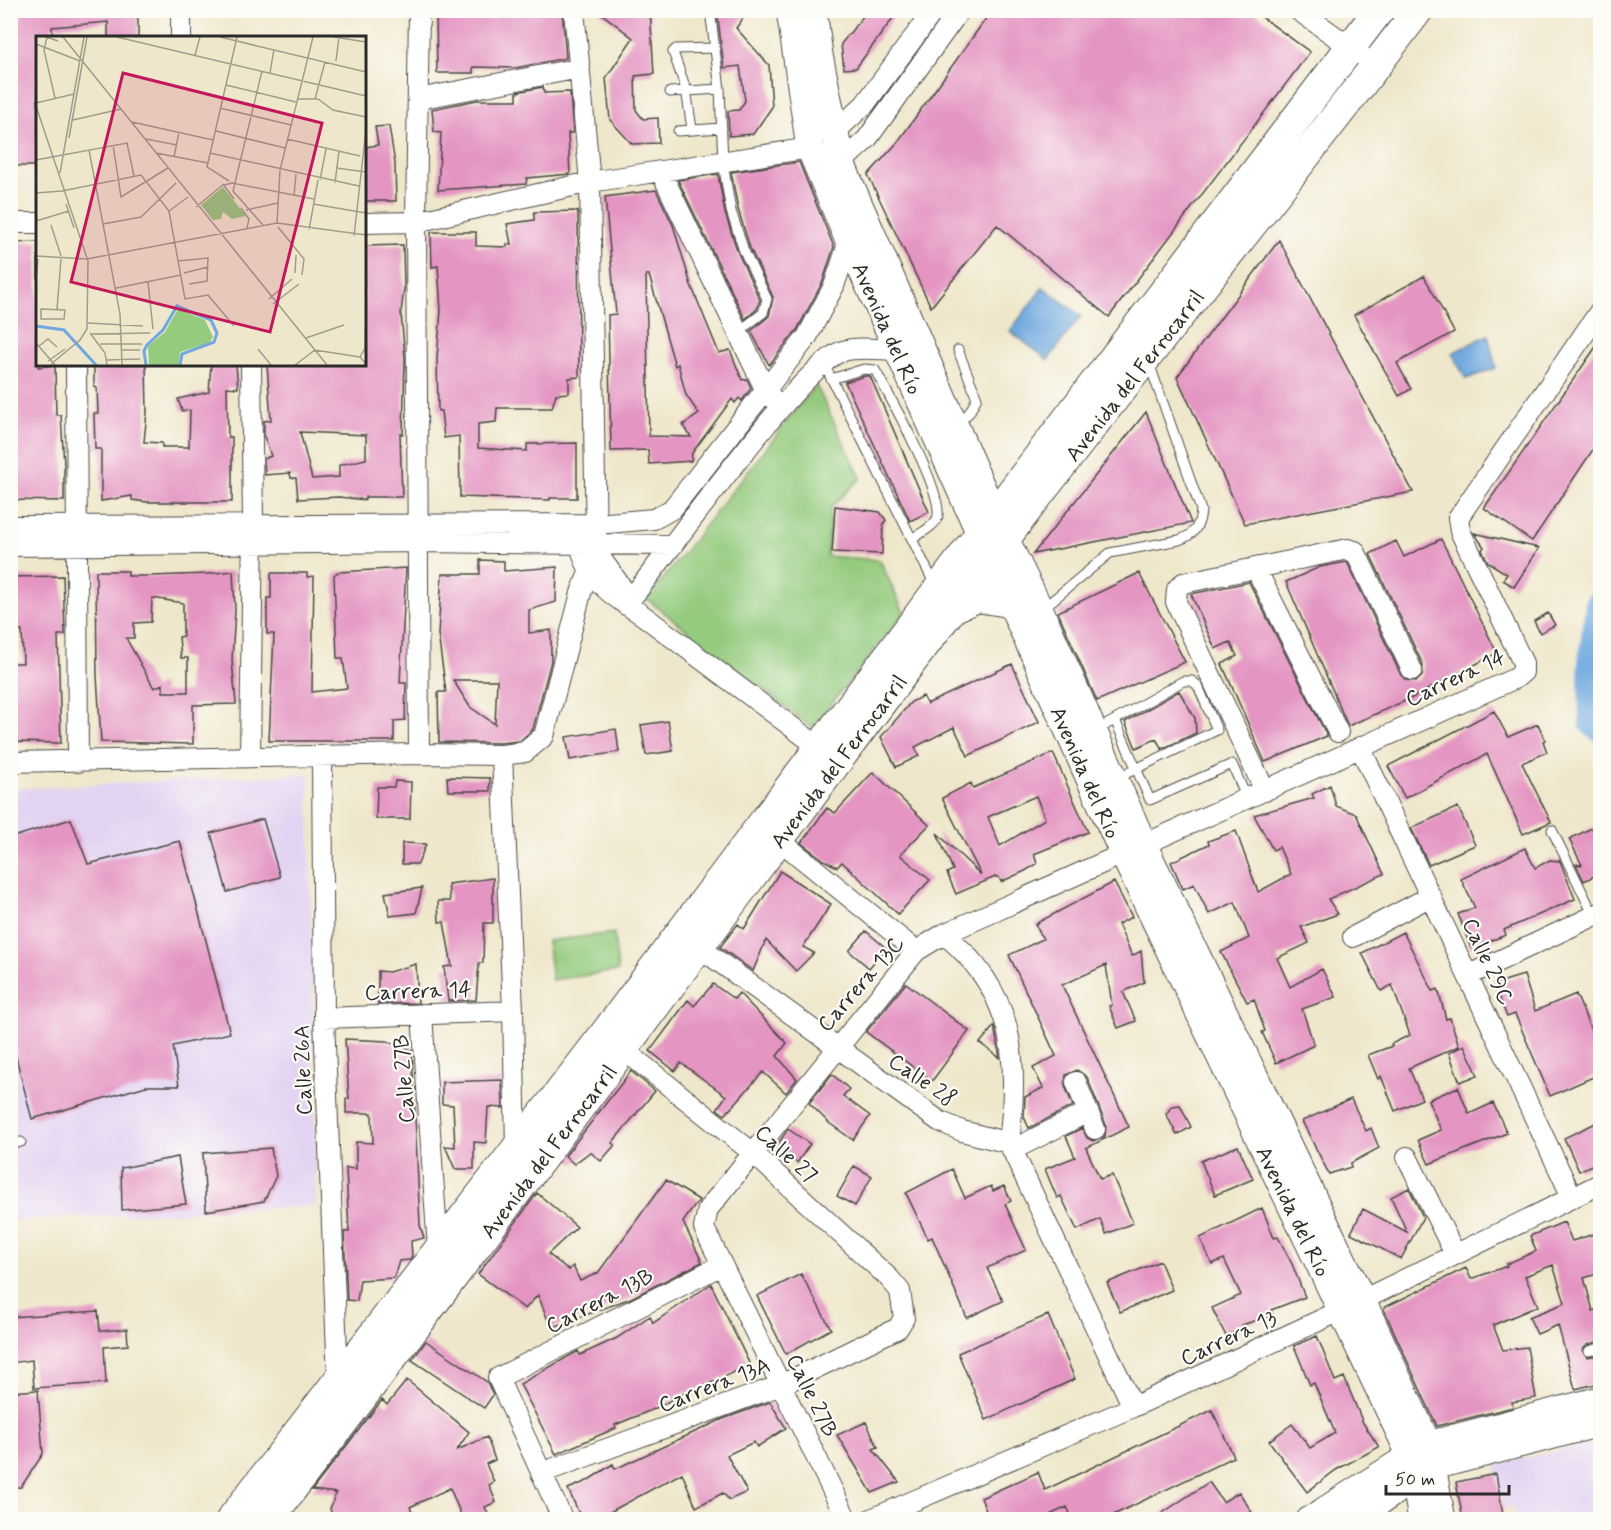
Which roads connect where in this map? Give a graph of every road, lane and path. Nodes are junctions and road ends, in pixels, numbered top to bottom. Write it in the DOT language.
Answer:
graph roads {
  1 [pos="181,10"];
  2 [pos="420,10"];
  3 [pos="574,10"];
  4 [pos="699,10"];
  5 [pos="790,10"];
  6 [pos="813,10"];
  7 [pos="934,10"];
  8 [pos="960,10"];
  9 [pos="1298,10"];
  10 [pos="1396,15"];
  11 [pos="181,36"];
  12 [pos="1351,47"];
  13 [pos="715,48"];
  14 [pos="1376,66"];
  15 [pos="580,68"];
  16 [pos="720,89"];
  17 [pos="686,90"];
  18 [pos="670,92"];
  19 [pos="418,99"];
  20 [pos="722,128"];
  21 [pos="692,129"];
  22 [pos="678,131"];
  23 [pos="822,141"];
  24 [pos="723,163"];
  25 [pos="841,163"];
  26 [pos="661,172"];
  27 [pos="590,182"];
  28 [pos="416,222"];
  29 [pos="10,223"];
  30 [pos="36,223"];
  31 [pos="366,223"];
  32 [pos="849,241"];
  33 [pos="1600,311"];
  34 [pos="738,332"];
  35 [pos="898,350"];
  36 [pos="958,350"];
  37 [pos="1147,358"];
  38 [pos="76,366"];
  39 [pos="251,366"];
  40 [pos="827,370"];
  41 [pos="766,391"];
  42 [pos="781,409"];
  43 [pos="955,424"];
  44 [pos="253,523"];
  45 [pos="78,525"];
  46 [pos="10,526"];
  47 [pos="588,533"];
  48 [pos="419,534"];
  49 [pos="992,537"];
  50 [pos="912,539"];
  51 [pos="253,544"];
  52 [pos="78,545"];
  53 [pos="673,545"];
  54 [pos="10,546"];
  55 [pos="1255,567"];
  56 [pos="589,572"];
  57 [pos="945,599"];
  58 [pos="628,602"];
  59 [pos="1009,602"];
  60 [pos="1040,610"];
  61 [pos="1412,670"];
  62 [pos="1104,726"];
  63 [pos="1338,732"];
  64 [pos="1360,747"];
  65 [pos="419,754"];
  66 [pos="828,754"];
  67 [pos="502,755"];
  68 [pos="250,757"];
  69 [pos="322,757"];
  70 [pos="10,762"];
  71 [pos="78,762"];
  72 [pos="1125,774"];
  73 [pos="1265,790"];
  74 [pos="1247,799"];
  75 [pos="1552,830"];
  76 [pos="778,839"];
  77 [pos="1134,851"];
  78 [pos="1431,896"];
  79 [pos="1597,915"];
  80 [pos="944,934"];
  81 [pos="1353,938"];
  82 [pos="699,948"];
  83 [pos="916,951"];
  84 [pos="1469,975"];
  85 [pos="513,1011"];
  86 [pos="422,1014"];
  87 [pos="324,1018"];
  88 [pos="614,1042"];
  89 [pos="836,1047"];
  90 [pos="1076,1082"];
  91 [pos="1010,1146"];
  92 [pos="516,1148"];
  93 [pos="753,1153"];
  94 [pos="1407,1157"];
  95 [pos="1600,1184"];
  96 [pos="1572,1197"];
  97 [pos="704,1228"];
  98 [pos="438,1249"];
  99 [pos="1455,1254"];
  100 [pos="722,1264"];
  101 [pos="1352,1305"];
  102 [pos="898,1328"];
  103 [pos="1600,1348"];
  104 [pos="1589,1351"];
  105 [pos="338,1380"];
  106 [pos="781,1385"];
  107 [pos="1600,1400"];
  108 [pos="1133,1407"];
  109 [pos="1600,1423"];
  110 [pos="1422,1461"];
  111 [pos="542,1473"];
  112 [pos="263,1479"];
  113 [pos="279,1514"];
  114 [pos="231,1520"];
  115 [pos="562,1520"];
  116 [pos="847,1520"];
  117 [pos="869,1520"];
  118 [pos="1310,1520"];
  119 [pos="1351,1520"];
  120 [pos="1422,1520"];
  121 [pos="1442,1520"];
  1 -- 11 [label="street"];
  2 -- 19 [label="street"];
  3 -- 15 [label="street"];
  4 -- 13 [label="lane"];
  5 -- 23 [label="main road, Avenida del Río"];
  6 -- 23 [label="main road, Avenida del Río"];
  7 -- 23 [label="street"];
  8 -- 25 [label="street"];
  9 -- 12 [label="street"];
  10 -- 12 [label="main road, Avenida del Ferrocarril"];
  10 -- 14 [label="main road, Avenida del Ferrocarril"];
  12 -- 14 [label="street"];
  12 -- 49 [label="main road, Avenida del Ferrocarril"];
  13 -- 16 [label="lane"];
  13 -- 17 [label="lane"];
  14 -- 37 [label="main road, Avenida del Ferrocarril"];
  15 -- 19 [label="street"];
  15 -- 27 [label="street"];
  16 -- 17 [label="lane"];
  16 -- 20 [label="lane"];
  17 -- 18 [label="lane"];
  17 -- 21 [label="lane"];
  19 -- 28 [label="street"];
  20 -- 21 [label="lane"];
  20 -- 24 [label="lane"];
  21 -- 22 [label="lane"];
  23 -- 24 [label="street"];
  23 -- 25 [label="main road, Avenida del Río"];
  23 -- 32 [label="main road, Avenida del Río"];
  24 -- 26 [label="street"];
  24 -- 34 [label="lane"];
  25 -- 43 [label="main road, Avenida del Río"];
  26 -- 27 [label="street"];
  26 -- 34 [label="street"];
  27 -- 28 [label="street"];
  27 -- 47 [label="street"];
  28 -- 31 [label="street"];
  28 -- 48 [label="street"];
  29 -- 30 [label="street"];
  32 -- 35 [label="main road, Avenida del Río"];
  32 -- 41 [label="street"];
  33 -- 64 [label="street, Carrera 14"];
  34 -- 41 [label="street"];
  35 -- 40 [label="street"];
  35 -- 49 [label="main road, Avenida del Río"];
  36 -- 43 [label="lane"];
  37 -- 49 [label="main road, Avenida del Ferrocarril"];
  37 -- 60 [label="lane"];
  38 -- 45 [label="street"];
  39 -- 44 [label="street"];
  40 -- 42 [label="street"];
  40 -- 50 [label="lane"];
  40 -- 50 [label="lane"];
  41 -- 42 [label="street"];
  41 -- 47 [label="street"];
  42 -- 53 [label="street"];
  43 -- 49 [label="main road, Avenida del Río"];
  44 -- 45 [label="street"];
  44 -- 48 [label="street"];
  44 -- 51 [label="street"];
  45 -- 46 [label="street"];
  45 -- 52 [label="street"];
  47 -- 48 [label="street"];
  47 -- 53 [label="street"];
  47 -- 56 [label="street"];
  47 -- 58 [label="street"];
  48 -- 51 [label="street"];
  48 -- 65 [label="street"];
  49 -- 57 [label="main road, Avenida del Ferrocarril"];
  49 -- 59 [label="main road, Avenida del Río"];
  49 -- 60 [label="main road, Avenida del Río"];
  50 -- 57 [label="lane"];
  51 -- 52 [label="street"];
  51 -- 68 [label="street"];
  52 -- 54 [label="street"];
  52 -- 71 [label="street"];
  53 -- 58 [label="street"];
  55 -- 61 [label="street"];
  55 -- 63 [label="street"];
  55 -- 73 [label="street"];
  56 -- 58 [label="street"];
  56 -- 67 [label="street"];
  57 -- 59 [label="main road"];
  57 -- 66 [label="main road, Avenida del Ferrocarril"];
  58 -- 66 [label="street"];
  59 -- 77 [label="main road, Avenida del Río"];
  60 -- 62 [label="main road, Avenida del Río"];
  62 -- 72 [label="main road, Avenida del Río"];
  62 -- 72 [label="lane"];
  64 -- 73 [label="street, Carrera 14"];
  64 -- 78 [label="street, Calle 29C"];
  65 -- 67 [label="street"];
  65 -- 69 [label="street"];
  66 -- 76 [label="main road, Avenida del Ferrocarril"];
  66 -- 88 [label="main road, Avenida del Ferrocarril"];
  67 -- 85 [label="street"];
  68 -- 69 [label="street"];
  68 -- 71 [label="street"];
  69 -- 87 [label="street, Calle 26A"];
  70 -- 71 [label="street"];
  72 -- 74 [label="lane"];
  72 -- 77 [label="main road, Avenida del Río"];
  73 -- 74 [label="street, Carrera 14"];
  74 -- 77 [label="street, Carrera 14"];
  75 -- 79 [label="lane"];
  76 -- 82 [label="main road, Avenida del Ferrocarril"];
  76 -- 83 [label="street"];
  77 -- 80 [label="street, Carrera 13C"];
  77 -- 101 [label="main road, Avenida del Río"];
  78 -- 81 [label="street"];
  78 -- 84 [label="street, Calle 29C"];
  79 -- 84 [label="street"];
  80 -- 83 [label="street, Carrera 13C"];
  80 -- 91 [label="street"];
  82 -- 88 [label="main road, Avenida del Ferrocarril"];
  82 -- 89 [label="street, Calle 28"];
  83 -- 89 [label="street, Carrera 13C"];
  84 -- 96 [label="street, Calle 29C"];
  85 -- 86 [label="street, Carrera 14"];
  85 -- 92 [label="street"];
  86 -- 87 [label="street, Carrera 14"];
  86 -- 98 [label="street, Calle 27B"];
  87 -- 105 [label="street, Calle 26A"];
  88 -- 92 [label="main road, Avenida del Ferrocarril"];
  88 -- 93 [label="street, Calle 27"];
  88 -- 113 [label="main road, Avenida del Ferrocarril"];
  89 -- 91 [label="street, Calle 28"];
  89 -- 93 [label="street, Carrera 13C"];
  90 -- 91 [label="street"];
  91 -- 108 [label="street"];
  92 -- 98 [label="main road, Avenida del Ferrocarril"];
  93 -- 97 [label="street, Carrera 13C"];
  93 -- 102 [label="street, Calle 27"];
  94 -- 99 [label="street"];
  95 -- 96 [label="street, Carrera 13"];
  96 -- 99 [label="street, Carrera 13"];
  97 -- 100 [label="street, Calle 27B"];
  98 -- 105 [label="main road, Avenida del Ferrocarril"];
  99 -- 101 [label="street, Carrera 13"];
  100 -- 106 [label="street, Calle 27B"];
  100 -- 111 [label="street, Carrera 13B"];
  101 -- 108 [label="street, Carrera 13"];
  101 -- 110 [label="main road, Avenida del Río"];
  102 -- 106 [label="street, Carrera 13A"];
  103 -- 104 [label="lane"];
  105 -- 112 [label="main road, Avenida del Ferrocarril"];
  106 -- 111 [label="street, Carrera 13A"];
  106 -- 116 [label="street, Calle 27B"];
  107 -- 110 [label="main road"];
  108 -- 117 [label="street, Carrera 13"];
  109 -- 110 [label="main road"];
  110 -- 118 [label="main road"];
  110 -- 119 [label="main road"];
  110 -- 120 [label="main road, Avenida del Río"];
  110 -- 121 [label="main road, Avenida del Río"];
  111 -- 115 [label="street"];
  112 -- 113 [label="street"];
  112 -- 114 [label="main road, Avenida del Ferrocarril"];
}
